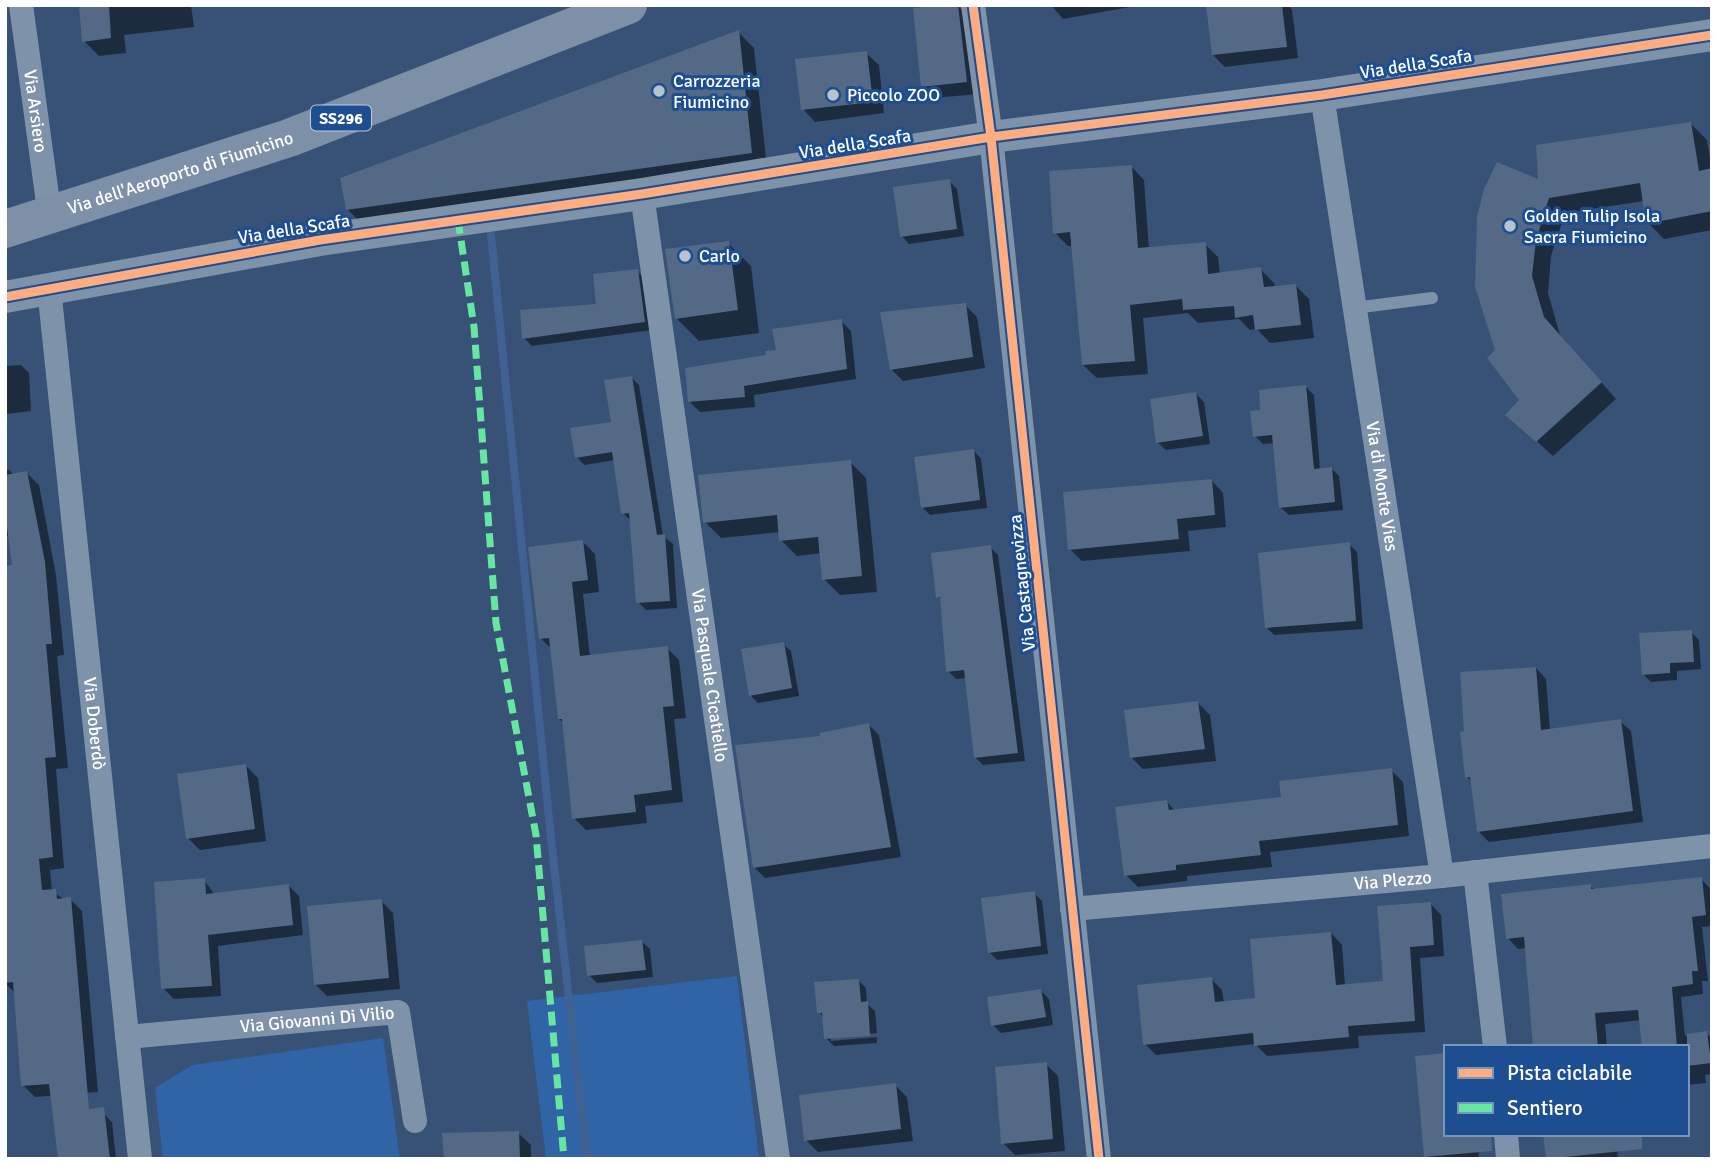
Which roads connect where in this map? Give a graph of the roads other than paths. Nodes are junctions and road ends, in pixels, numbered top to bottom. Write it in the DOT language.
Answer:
graph roads {
  1 [pos="21,5"];
  2 [pos="628,5"];
  3 [pos="973,5"];
  4 [pos="1712,35"];
  5 [pos="1322,94"];
  6 [pos="990,138"];
  7 [pos="642,194"];
  8 [pos="50,217"];
  9 [pos="5,229"];
  10 [pos="49,288"];
  11 [pos="5,297"];
  12 [pos="1432,298"];
  13 [pos="1354,308"];
  14 [pos="1712,846"];
  15 [pos="1475,872"];
  16 [pos="1442,876"];
  17 [pos="1072,909"];
  18 [pos="127,1037"];
  19 [pos="1495,1045"];
  20 [pos="415,1121"];
  21 [pos="1506,1136"];
  22 [pos="140,1159"];
  23 [pos="778,1159"];
  24 [pos="1099,1159"];
  25 [pos="1508,1159"];
  1 -- 8 [label="street, Via Arsiero"];
  2 -- 8 [label="main road, Via dell'Aeroporto di Fiumicino / SS296"];
  3 -- 6 [label="street, Via Castagnevizza"];
  4 -- 5 [label="street, Via della Scafa"];
  5 -- 6 [label="street, Via della Scafa"];
  5 -- 13 [label="street, Via di Monte Vies"];
  6 -- 7 [label="street, Via della Scafa"];
  6 -- 17 [label="street, Via Castagnevizza"];
  7 -- 10 [label="street, Via della Scafa"];
  7 -- 23 [label="street, Via Pasquale Cicatiello"];
  8 -- 9 [label="main road, Via dell'Aeroporto di Fiumicino / SS296"];
  10 -- 11 [label="street, Via della Scafa"];
  10 -- 18 [label="street, Via Doberdò"];
  12 -- 13 [label="lane"];
  13 -- 16 [label="street, Via di Monte Vies"];
  14 -- 15 [label="street, Via Plezzo"];
  15 -- 16 [label="street, Via Plezzo"];
  15 -- 19 [label="street"];
  16 -- 17 [label="street, Via Plezzo"];
  17 -- 24 [label="street, Via Castagnevizza"];
  18 -- 20 [label="street, Via Giovanni Di Vilio"];
  18 -- 22 [label="street, Via Doberdò"];
  21 -- 25 [label="street"];
}
